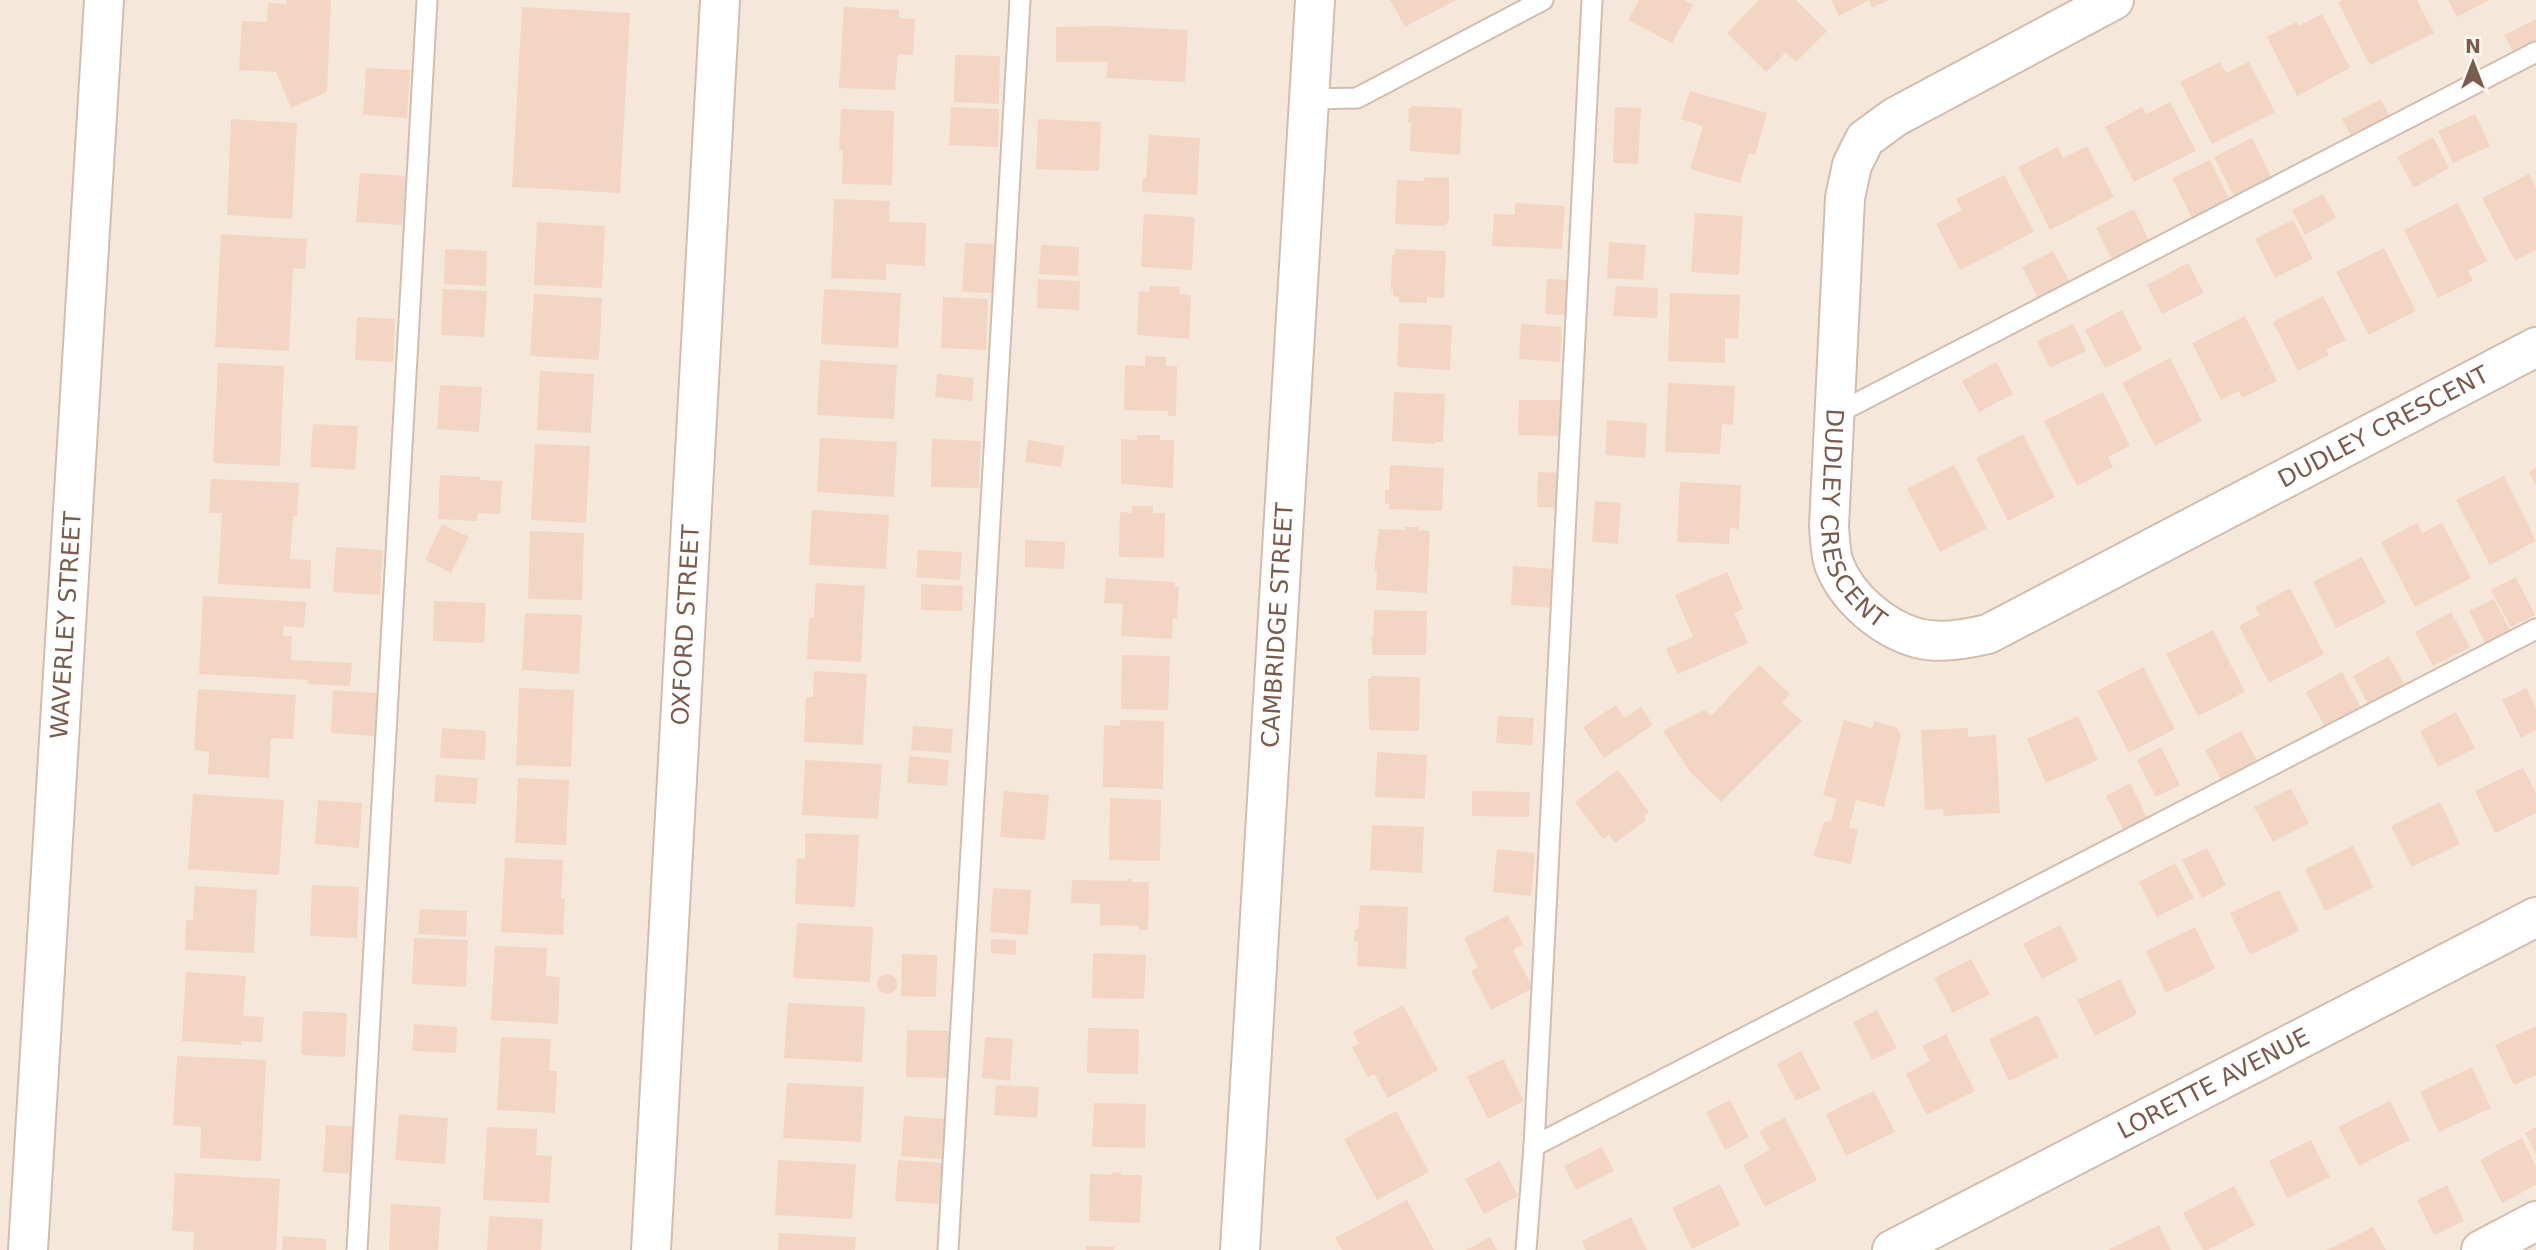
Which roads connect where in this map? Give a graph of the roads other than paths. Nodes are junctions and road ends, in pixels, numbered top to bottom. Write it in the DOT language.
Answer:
graph roads {
  1 [pos="104,0"];
  2 [pos="427,0"];
  3 [pos="720,0"];
  4 [pos="1020,0"];
  5 [pos="1543,0"];
  6 [pos="1592,0"];
  7 [pos="2114,0"];
  8 [pos="1309,3"];
  9 [pos="2536,52"];
  10 [pos="1309,99"];
  11 [pos="2536,347"];
  12 [pos="1834,415"];
  13 [pos="2536,629"];
  14 [pos="2536,917"];
  15 [pos="1534,1146"];
  16 [pos="2536,1221"];
  17 [pos="28,1250"];
  18 [pos="357,1250"];
  19 [pos="651,1250"];
  20 [pos="948,1250"];
  21 [pos="1240,1250"];
  22 [pos="1526,1250"];
  23 [pos="1892,1250"];
  24 [pos="2481,1250"];
  1 -- 17 [label="street, WAVERLEY STREET"];
  2 -- 18 [label="lane"];
  3 -- 19 [label="street, OXFORD STREET"];
  4 -- 20 [label="lane"];
  5 -- 10 [label="lane"];
  6 -- 15 [label="lane"];
  7 -- 12 [label="street, DUDLEY CRESCENT"];
  8 -- 10 [label="street, CAMBRIDGE STREET"];
  9 -- 12 [label="lane"];
  10 -- 21 [label="street, CAMBRIDGE STREET"];
  11 -- 12 [label="street, DUDLEY CRESCENT"];
  13 -- 15 [label="lane"];
  14 -- 23 [label="street, LORETTE AVENUE"];
  15 -- 22 [label="lane"];
  16 -- 24 [label="street"];
}
